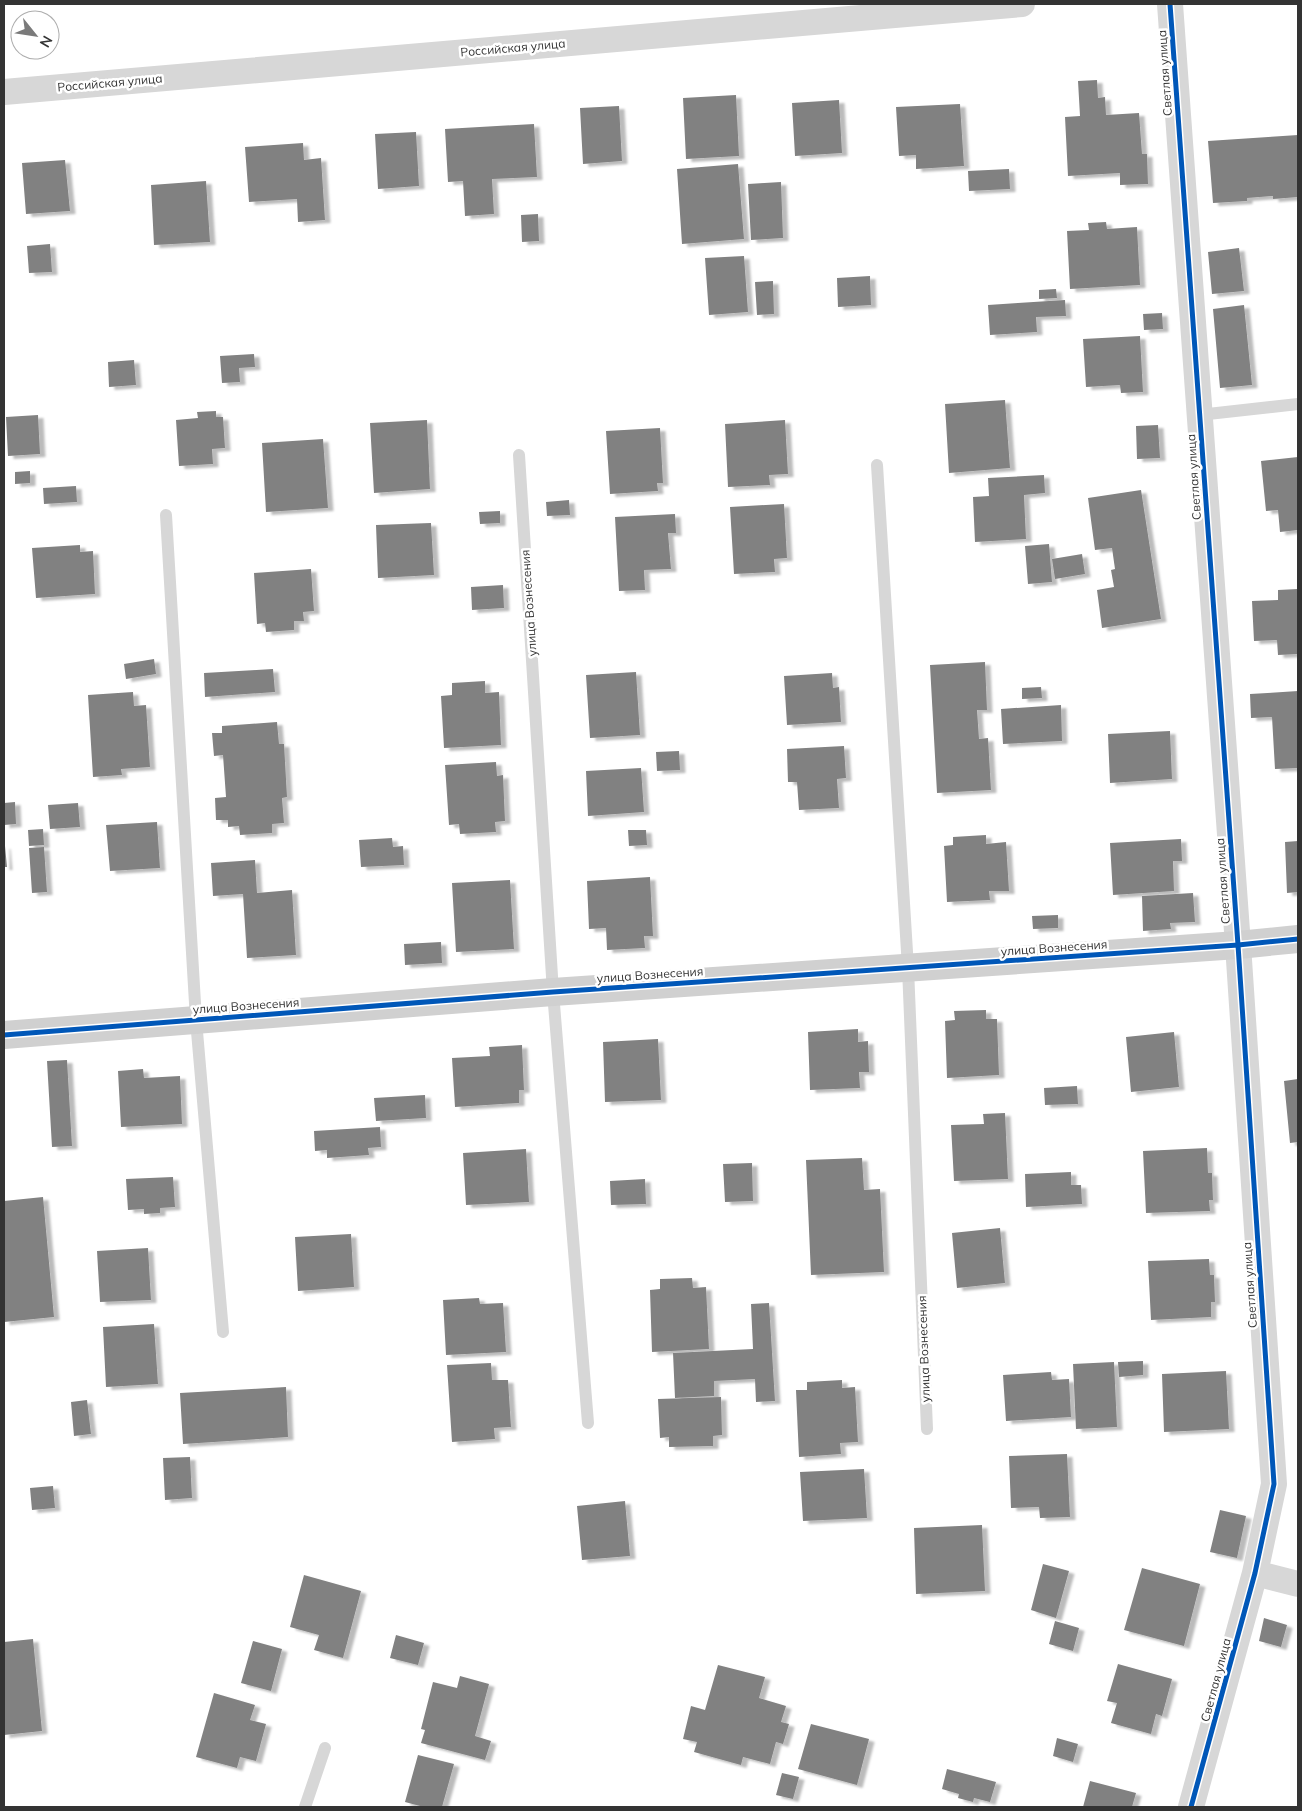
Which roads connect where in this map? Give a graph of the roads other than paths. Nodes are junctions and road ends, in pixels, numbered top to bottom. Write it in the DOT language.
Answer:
graph roads {
  1 [pos="1022,4"];
  2 [pos="1170,4"];
  3 [pos="4,92"];
  4 [pos="1298,404"];
  5 [pos="1199,414"];
  6 [pos="520,455"];
  7 [pos="877,465"];
  8 [pos="166,515"];
  9 [pos="1298,939"];
  10 [pos="1238,945"];
  11 [pos="908,968"];
  12 [pos="553,992"];
  13 [pos="196,1020"];
  14 [pos="4,1035"];
  15 [pos="222,1332"];
  16 [pos="588,1423"];
  17 [pos="927,1430"];
  18 [pos="1255,1573"];
  19 [pos="1298,1584"];
  20 [pos="325,1748"];
  21 [pos="305,1807"];
  22 [pos="1191,1807"];
  1 -- 3 [label="street, Российская улица"];
  2 -- 5 [label="street, Светлая улица"];
  4 -- 5 [label="lane"];
  5 -- 10 [label="street, Светлая улица"];
  6 -- 12 [label="lane, улица Вознесения"];
  7 -- 11 [label="lane, улица Вознесения"];
  8 -- 13 [label="lane, улица Вознесения"];
  9 -- 10 [label="street, улица Вознесения"];
  10 -- 11 [label="street, улица Вознесения"];
  10 -- 18 [label="street, Светлая улица"];
  11 -- 12 [label="street, улица Вознесения"];
  11 -- 17 [label="lane, улица Вознесения"];
  12 -- 13 [label="street, улица Вознесения"];
  12 -- 16 [label="lane, улица Вознесения"];
  13 -- 14 [label="street, улица Вознесения"];
  13 -- 15 [label="lane, улица Вознесения"];
  18 -- 19 [label="street"];
  18 -- 22 [label="street, Светлая улица"];
  20 -- 21 [label="lane"];
}
